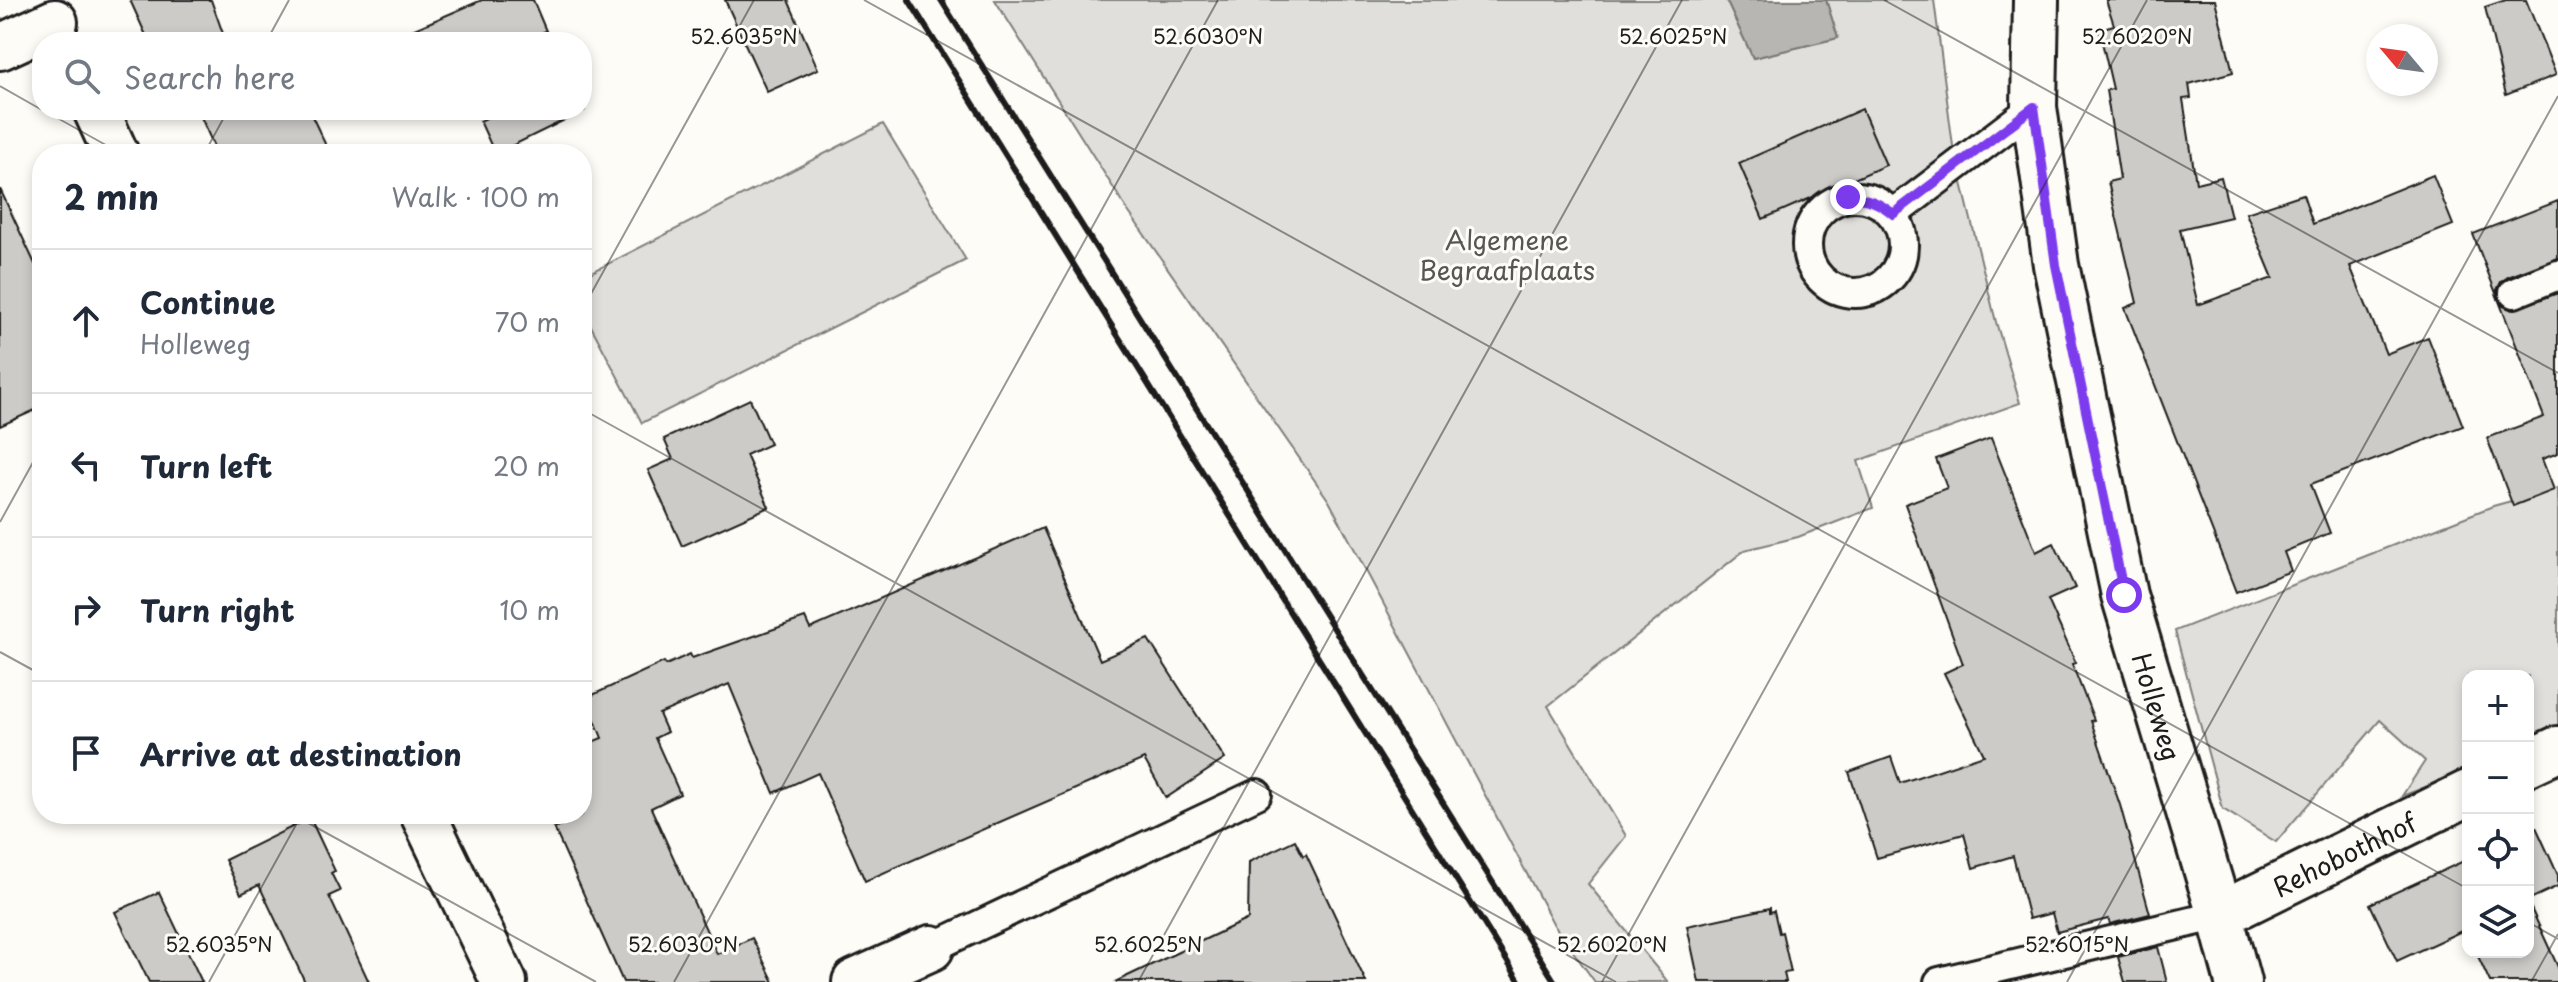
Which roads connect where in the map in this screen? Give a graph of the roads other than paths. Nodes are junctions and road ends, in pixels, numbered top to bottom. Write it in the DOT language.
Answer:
graph roads {
  1 [pos="2036,0"];
  2 [pos="54,21"];
  3 [pos="0,47"];
  4 [pos="2034,107"];
  5 [pos="101,120"];
  6 [pos="111,144"];
  7 [pos="1893,214"];
  8 [pos="2558,275"];
  9 [pos="2514,293"];
  10 [pos="2558,749"];
  11 [pos="2534,760"];
  12 [pos="1257,794"];
  13 [pos="2462,796"];
  14 [pos="428,824"];
  15 [pos="2220,915"];
  16 [pos="931,948"];
  17 [pos="504,982"];
  18 [pos="855,982"];
  19 [pos="1939,982"];
  20 [pos="2238,982"];
  1 -- 4 [label="street, Holleweg"];
  2 -- 3 [label="street"];
  4 -- 7 [label="lane"];
  4 -- 15 [label="street, Holleweg"];
  5 -- 6 [label="street"];
  8 -- 9 [label="lane"];
  10 -- 11 [label="street"];
  12 -- 16 [label="lane"];
  13 -- 15 [label="street, Rehobothhof"];
  14 -- 17 [label="street"];
  15 -- 19 [label="lane"];
  15 -- 20 [label="street, Holleweg"];
  16 -- 18 [label="street"];
}
